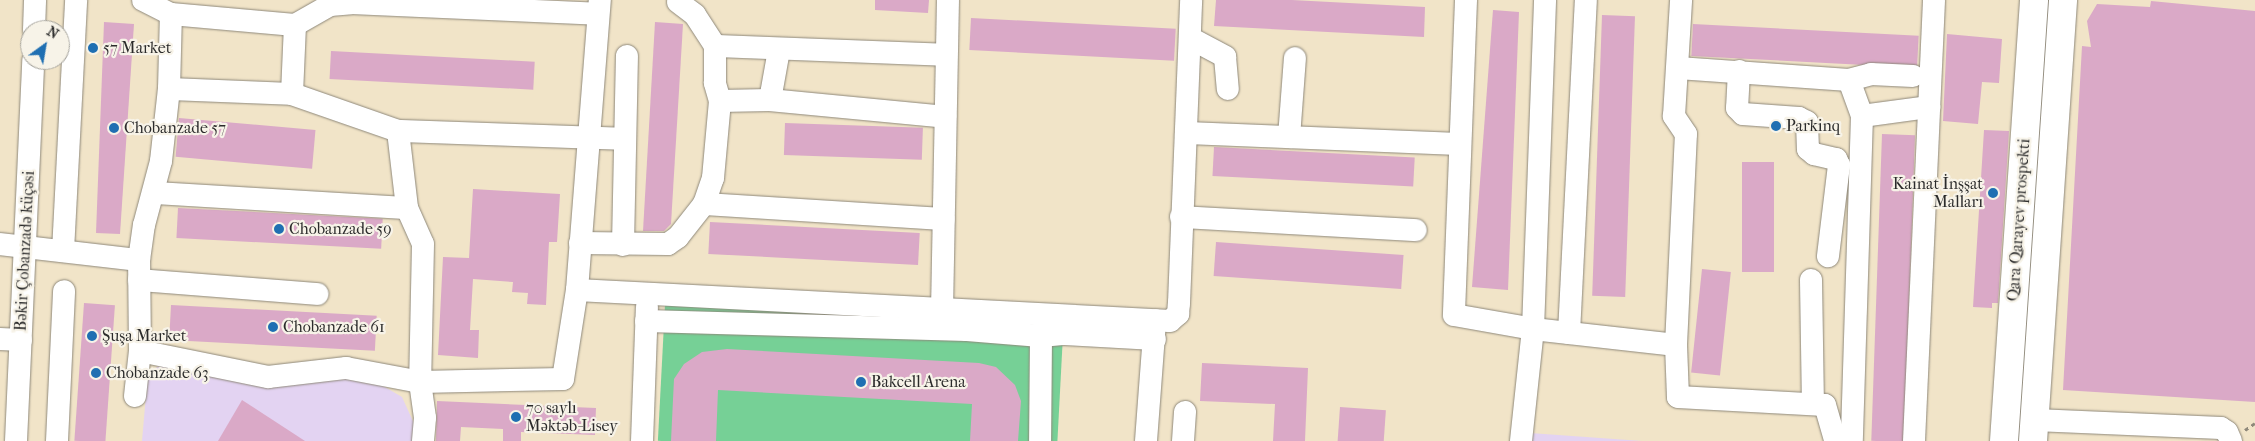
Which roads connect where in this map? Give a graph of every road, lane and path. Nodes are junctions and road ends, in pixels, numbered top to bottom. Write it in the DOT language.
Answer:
graph roads {
  1 [pos="36,0"];
  2 [pos="76,0"];
  3 [pos="143,0"];
  4 [pos="948,0"];
  5 [pos="1191,0"];
  6 [pos="1466,0"];
  7 [pos="1545,0"];
  8 [pos="1586,0"];
  9 [pos="1681,0"];
  10 [pos="1934,0"];
  11 [pos="2034,0"];
  12 [pos="2062,0"];
  13 [pos="678,2"];
  14 [pos="599,7"];
  15 [pos="171,14"];
  16 [pos="35,20"];
  17 [pos="294,25"];
  18 [pos="1190,38"];
  19 [pos="715,46"];
  20 [pos="779,50"];
  21 [pos="946,55"];
  22 [pos="627,56"];
  23 [pos="1295,58"];
  24 [pos="1678,68"];
  25 [pos="33,70"];
  26 [pos="1739,71"];
  27 [pos="1913,76"];
  28 [pos="1849,80"];
  29 [pos="168,89"];
  30 [pos="1228,89"];
  31 [pos="292,94"];
  32 [pos="770,100"];
  33 [pos="720,101"];
  34 [pos="1929,107"];
  35 [pos="1862,116"];
  36 [pos="945,117"];
  37 [pos="398,132"];
  38 [pos="1186,133"];
  39 [pos="1289,137"];
  40 [pos="588,138"];
  41 [pos="625,138"];
  42 [pos="1460,144"];
  43 [pos="154,193"];
  44 [pos="704,204"];
  45 [pos="407,208"];
  46 [pos="1182,217"];
  47 [pos="944,218"];
  48 [pos="1416,230"];
  49 [pos="580,243"];
  50 [pos="0,244"];
  51 [pos="623,245"];
  52 [pos="26,246"];
  53 [pos="63,251"];
  54 [pos="1828,256"];
  55 [pos="139,270"];
  56 [pos="1811,280"];
  57 [pos="577,290"];
  58 [pos="64,291"];
  59 [pos="317,294"];
  60 [pos="648,294"];
  61 [pos="942,311"];
  62 [pos="646,321"];
  63 [pos="1155,329"];
  64 [pos="1533,329"];
  65 [pos="1569,333"];
  66 [pos="1040,336"];
  67 [pos="11,339"];
  68 [pos="1676,345"];
  69 [pos="140,351"];
  70 [pos="420,382"];
  71 [pos="135,396"];
  72 [pos="1813,403"];
  73 [pos="1185,412"];
  74 [pos="2034,430"];
  75 [pos="16,441"];
  76 [pos="57,441"];
  77 [pos="424,441"];
  78 [pos="642,441"];
  79 [pos="1040,441"];
  80 [pos="1146,441"];
  81 [pos="1183,441"];
  82 [pos="1521,441"];
  83 [pos="1835,441"];
  84 [pos="1852,441"];
  85 [pos="1914,441"];
  86 [pos="2004,441"];
  87 [pos="2231,441"];
  1 -- 16 [label="street"];
  2 -- 53 [label="street"];
  3 -- 15 [label="street"];
  4 -- 21 [label="street"];
  5 -- 18 [label="street"];
  6 -- 42 [label="street"];
  7 -- 64 [label="street"];
  8 -- 65 [label="street"];
  9 -- 24 [label="street"];
  10 -- 34 [label="street"];
  11 -- 86 [label="main road, Qara Qarayev prospekti"];
  12 -- 74 [label="main road, Qara Qarayev prospekti"];
  13 -- 19 [label="street"];
  14 -- 17 [label="street"];
  14 -- 40 [label="street"];
  15 -- 17 [label="street"];
  15 -- 29 [label="street"];
  17 -- 31 [label="street"];
  18 -- 30 [label="street"];
  18 -- 38 [label="street"];
  19 -- 20 [label="street"];
  19 -- 33 [label="street"];
  20 -- 21 [label="street"];
  20 -- 32 [label="street"];
  21 -- 36 [label="street"];
  22 -- 41 [label="street"];
  23 -- 39 [label="street"];
  24 -- 26 [label="street"];
  24 -- 68 [label="street"];
  25 -- 52 [label="street, Bəkir Çobanzadə küçəsi"];
  26 -- 28 [label="street"];
  26 -- 54 [label="street"];
  27 -- 28 [label="street"];
  28 -- 35 [label="street"];
  29 -- 31 [label="street"];
  29 -- 43 [label="street"];
  31 -- 37 [label="street"];
  32 -- 33 [label="street"];
  32 -- 36 [label="street"];
  33 -- 44 [label="street"];
  34 -- 35 [label="street"];
  34 -- 85 [label="street"];
  35 -- 84 [label="street"];
  36 -- 47 [label="street"];
  37 -- 40 [label="street"];
  37 -- 45 [label="street"];
  38 -- 39 [label="street"];
  38 -- 46 [label="street"];
  39 -- 42 [label="street"];
  40 -- 41 [label="street"];
  40 -- 49 [label="street"];
  41 -- 51 [label="street"];
  42 -- 64 [label="street"];
  43 -- 45 [label="street"];
  43 -- 55 [label="street"];
  44 -- 47 [label="street"];
  44 -- 51 [label="street"];
  45 -- 70 [label="street"];
  46 -- 48 [label="street"];
  46 -- 63 [label="street"];
  47 -- 61 [label="street"];
  49 -- 51 [label="street"];
  49 -- 57 [label="street"];
  50 -- 52 [label="street"];
  52 -- 53 [label="street"];
  52 -- 67 [label="street, Bəkir Çobanzadə küçəsi"];
  53 -- 55 [label="street"];
  55 -- 59 [label="street"];
  55 -- 69 [label="street"];
  56 -- 72 [label="street"];
  57 -- 60 [label="street"];
  57 -- 70 [label="street"];
  58 -- 76 [label="street"];
  60 -- 61 [label="street"];
  60 -- 62 [label="street"];
  61 -- 63 [label="street"];
  62 -- 66 [label="street"];
  62 -- 78 [label="street"];
  63 -- 66 [label="street"];
  63 -- 80 [label="street"];
  64 -- 65 [label="street"];
  64 -- 82 [label="street"];
  65 -- 68 [label="street"];
  66 -- 79 [label="street"];
  67 -- 75 [label="street, Bəkir Çobanzadə küçəsi"];
  68 -- 72 [label="street"];
  69 -- 70 [label="street"];
  69 -- 71 [label="street"];
  70 -- 77 [label="street"];
  72 -- 83 [label="street"];
  73 -- 81 [label="street"];
  74 -- 87 [label="street"];
}
